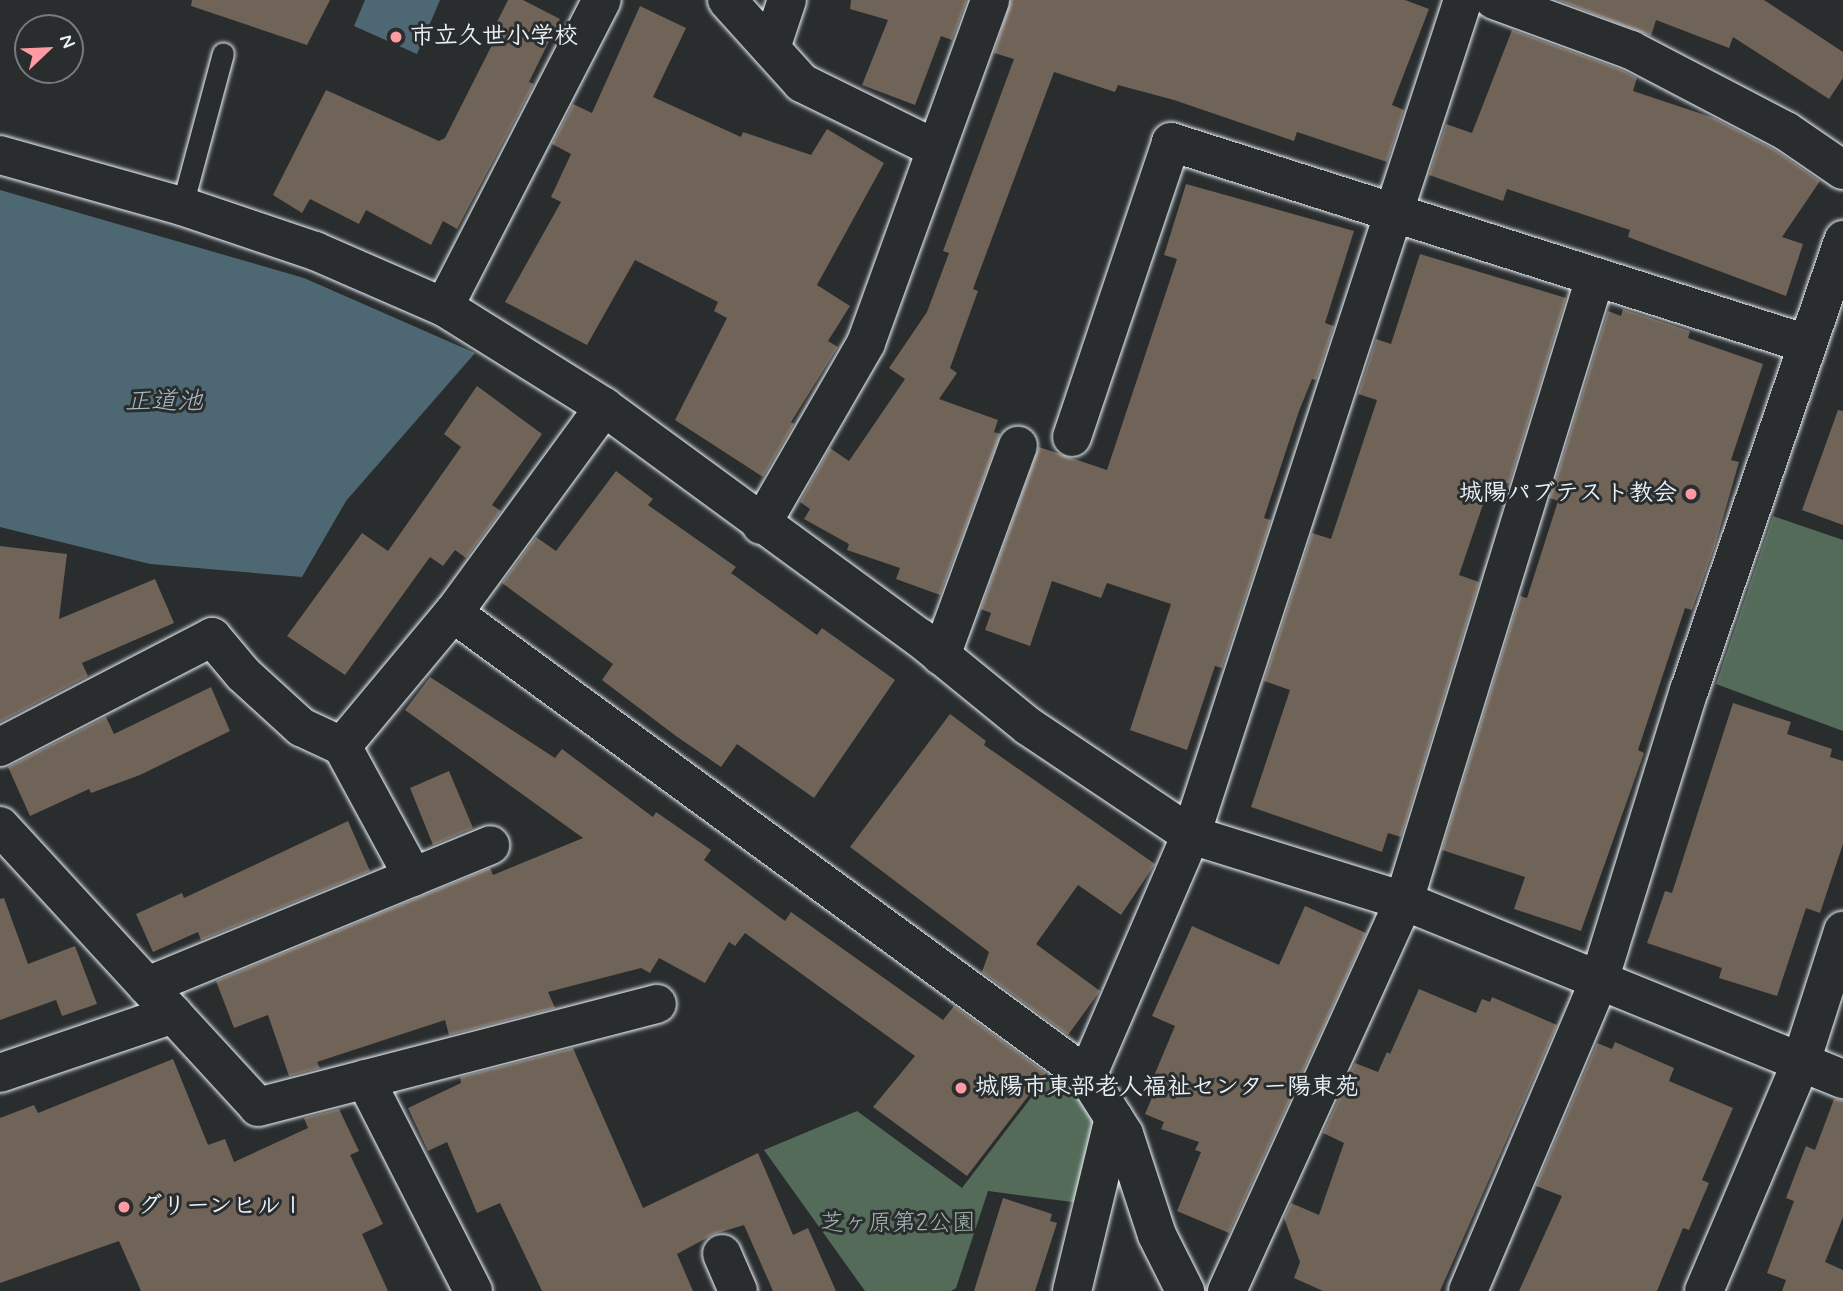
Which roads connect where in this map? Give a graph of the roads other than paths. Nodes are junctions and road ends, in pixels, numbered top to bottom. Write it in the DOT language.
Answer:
graph roads {
  1 [pos="602,0"];
  2 [pos="727,0"];
  3 [pos="787,0"];
  4 [pos="990,0"];
  5 [pos="1463,0"];
  6 [pos="1494,0"];
  7 [pos="771,48"];
  8 [pos="223,53"];
  9 [pos="934,148"];
  10 [pos="0,155"];
  11 [pos="1843,170"];
  12 [pos="182,206"];
  13 [pos="1395,215"];
  14 [pos="1843,240"];
  15 [pos="1595,278"];
  16 [pos="444,307"];
  17 [pos="1807,344"];
  18 [pos="604,407"];
  19 [pos="1072,437"];
  20 [pos="1018,446"];
  21 [pos="761,525"];
  22 [pos="453,613"];
  23 [pos="941,656"];
  24 [pos="342,746"];
  25 [pos="0,747"];
  26 [pos="1191,835"];
  27 [pos="4,837"];
  28 [pos="490,845"];
  29 [pos="413,877"];
  30 [pos="1404,901"];
  31 [pos="1843,931"];
  32 [pos="1599,981"];
  33 [pos="147,986"];
  34 [pos="657,1004"];
  35 [pos="173,1014"];
  36 [pos="1801,1062"];
  37 [pos="0,1073"];
  38 [pos="1087,1076"];
  39 [pos="365,1079"];
  40 [pos="1843,1079"];
  41 [pos="1114,1118"];
  42 [pos="722,1254"];
  43 [pos="473,1291"];
  44 [pos="738,1291"];
  45 [pos="1072,1291"];
  46 [pos="1185,1291"];
  47 [pos="1227,1291"];
  48 [pos="1468,1291"];
  49 [pos="1704,1291"];
  1 -- 16 [label="street"];
  2 -- 7 [label="street"];
  3 -- 7 [label="street"];
  4 -- 9 [label="street"];
  5 -- 13 [label="street"];
  6 -- 11 [label="street"];
  7 -- 9 [label="street"];
  8 -- 12 [label="lane"];
  9 -- 21 [label="street"];
  10 -- 12 [label="street"];
  12 -- 16 [label="street"];
  13 -- 15 [label="street"];
  13 -- 19 [label="street"];
  13 -- 26 [label="street"];
  14 -- 17 [label="street"];
  15 -- 17 [label="street"];
  15 -- 30 [label="street"];
  16 -- 18 [label="street"];
  17 -- 32 [label="street"];
  18 -- 21 [label="street"];
  18 -- 22 [label="street"];
  20 -- 23 [label="street"];
  21 -- 23 [label="street"];
  22 -- 24 [label="street"];
  22 -- 38 [label="street"];
  23 -- 26 [label="street"];
  24 -- 25 [label="street"];
  24 -- 29 [label="street"];
  26 -- 30 [label="street"];
  26 -- 38 [label="street"];
  27 -- 33 [label="street"];
  28 -- 29 [label="street"];
  29 -- 33 [label="street"];
  30 -- 32 [label="street"];
  30 -- 47 [label="street"];
  31 -- 36 [label="street"];
  32 -- 36 [label="street"];
  32 -- 48 [label="street"];
  33 -- 35 [label="street"];
  34 -- 39 [label="street"];
  35 -- 37 [label="street"];
  35 -- 39 [label="street"];
  36 -- 40 [label="street"];
  36 -- 49 [label="street"];
  38 -- 41 [label="street"];
  39 -- 43 [label="street"];
  41 -- 45 [label="street"];
  41 -- 46 [label="street"];
  42 -- 44 [label="street"];
}
